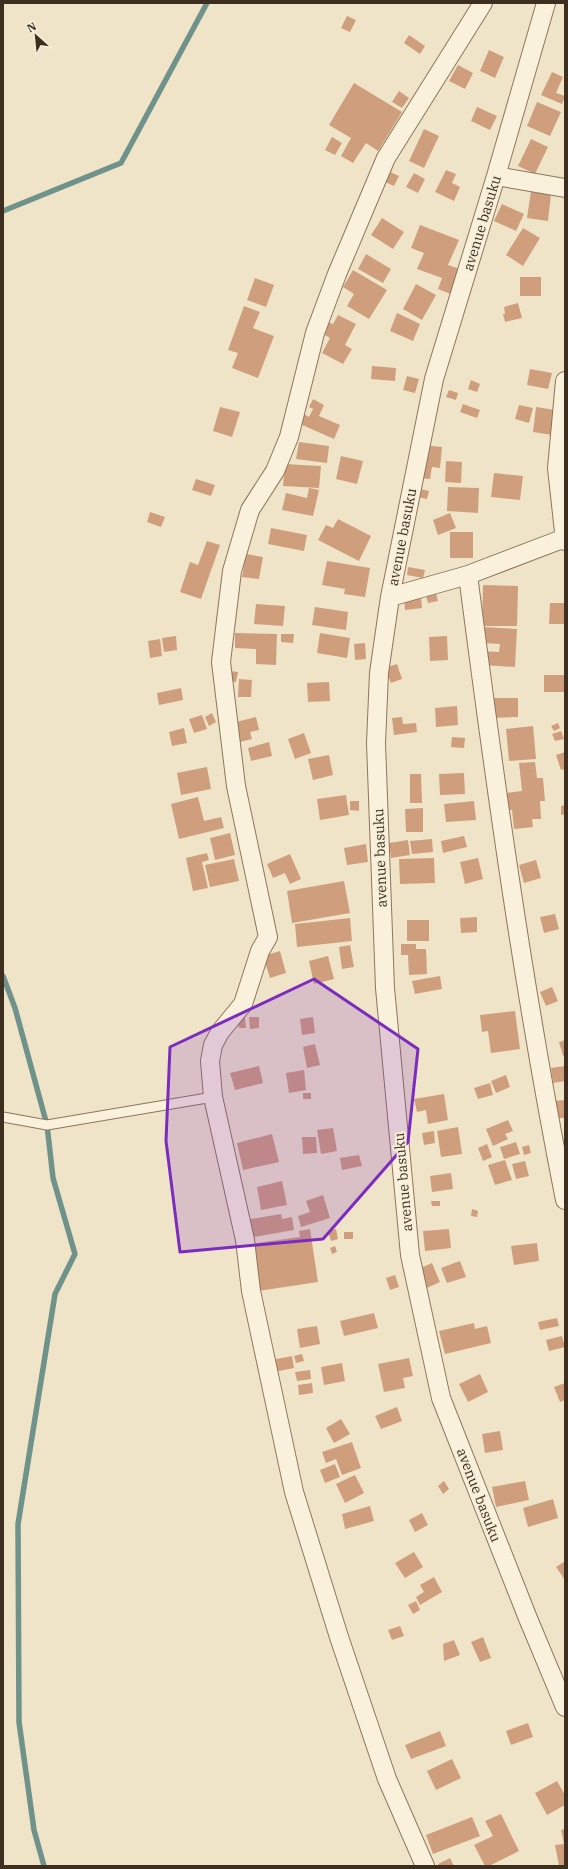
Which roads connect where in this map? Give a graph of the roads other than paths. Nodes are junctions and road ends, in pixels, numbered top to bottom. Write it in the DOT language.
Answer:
graph roads {
  1 [pos="483,3"];
  2 [pos="546,3"];
  3 [pos="496,176"];
  4 [pos="565,188"];
  5 [pos="565,381"];
  6 [pos="565,539"];
  7 [pos="468,575"];
  8 [pos="390,597"];
  9 [pos="213,1097"];
  10 [pos="3,1117"];
  11 [pos="565,1200"];
  12 [pos="565,1707"];
  13 [pos="425,1866"];
  1 -- 9 [label="street"];
  2 -- 3 [label="street, avenue basuku"];
  3 -- 4 [label="street"];
  3 -- 8 [label="street, avenue basuku"];
  5 -- 6 [label="street"];
  6 -- 7 [label="street"];
  7 -- 8 [label="street"];
  7 -- 11 [label="street"];
  8 -- 12 [label="street, avenue basuku"];
  9 -- 10 [label="lane"];
  9 -- 13 [label="street"];
}
